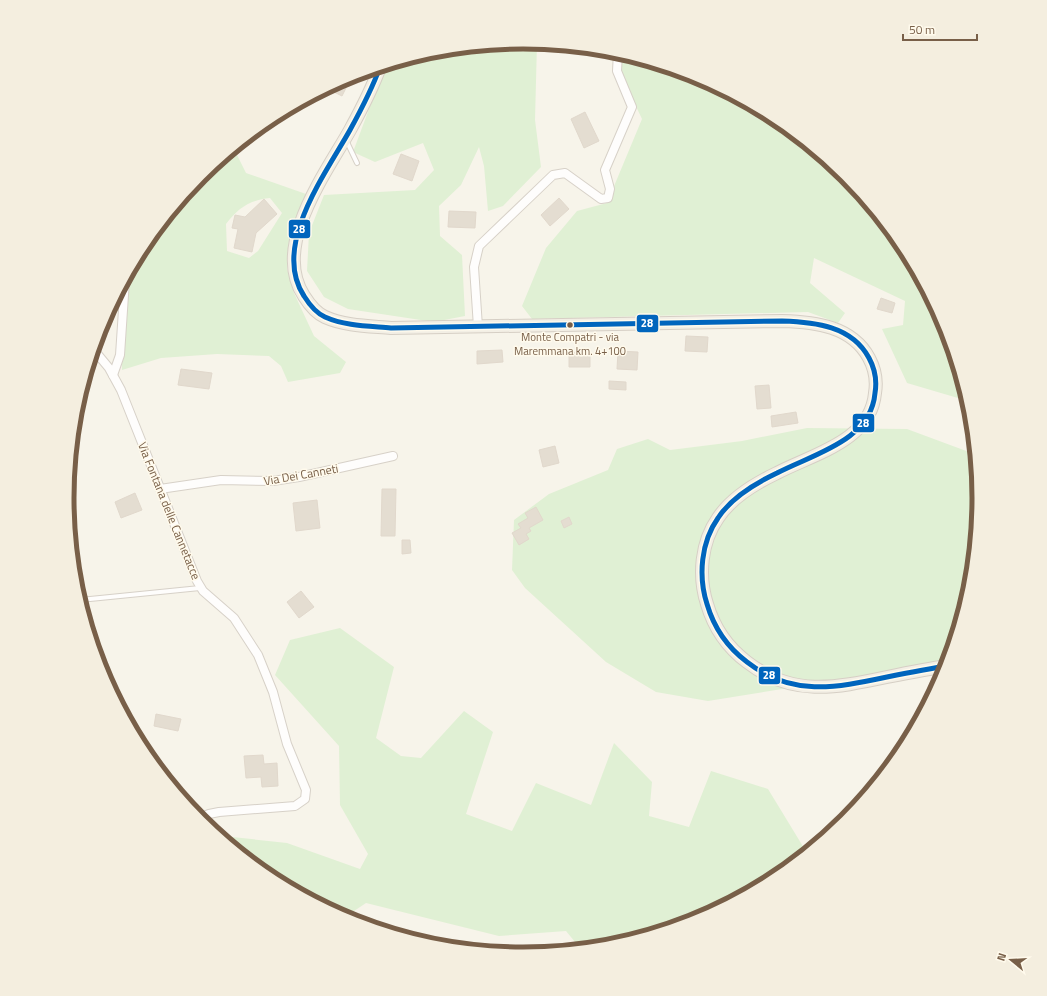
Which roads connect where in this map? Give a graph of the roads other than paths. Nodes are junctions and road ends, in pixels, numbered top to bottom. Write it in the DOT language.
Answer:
graph roads {
  1 [pos="618,59"];
  2 [pos="377,74"];
  3 [pos="345,138"];
  4 [pos="357,164"];
  5 [pos="124,293"];
  6 [pos="478,327"];
  7 [pos="98,355"];
  8 [pos="113,375"];
  9 [pos="393,456"];
  10 [pos="160,489"];
  11 [pos="201,588"];
  12 [pos="86,599"];
  13 [pos="939,668"];
  14 [pos="206,815"];
  1 -- 6 [label="street"];
  2 -- 3 [label="main road"];
  3 -- 4 [label="lane"];
  3 -- 6 [label="main road"];
  5 -- 8 [label="street"];
  6 -- 13 [label="main road"];
  7 -- 8 [label="street, Via Fontana delle Cannetacce"];
  8 -- 10 [label="street, Via Fontana delle Cannetacce"];
  9 -- 10 [label="street, Via Dei Canneti"];
  10 -- 11 [label="street, Via Fontana delle Cannetacce"];
  11 -- 12 [label="lane"];
  11 -- 14 [label="street, Via Fontana delle Cannetacce"];
}
